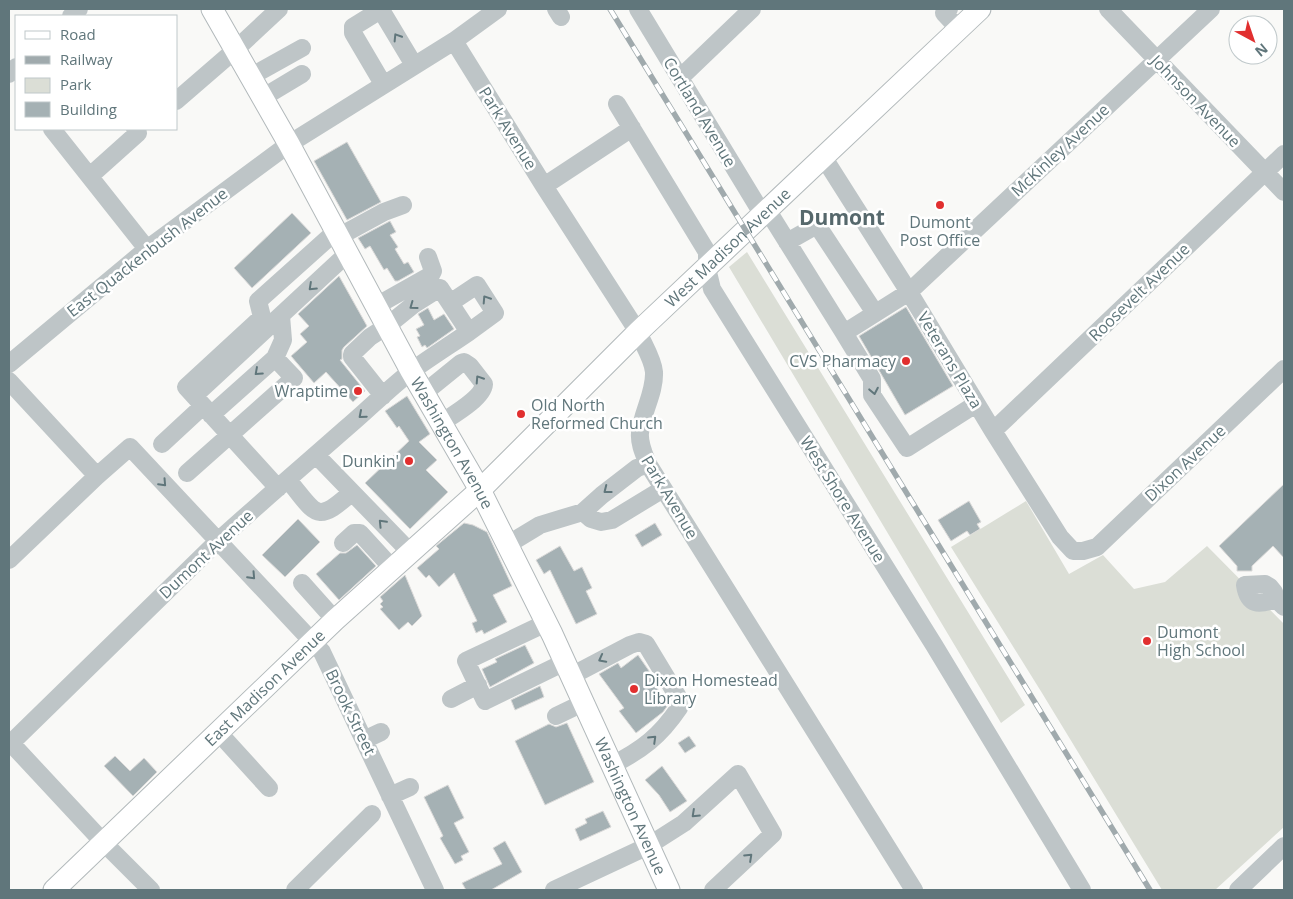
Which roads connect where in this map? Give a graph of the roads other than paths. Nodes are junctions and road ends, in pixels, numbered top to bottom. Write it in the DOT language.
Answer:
graph roads {
  1 [pos="279,9"];
  2 [pos="382,9"];
  3 [pos="498,9"];
  4 [pos="638,9"];
  5 [pos="752,9"];
  6 [pos="949,9"];
  7 [pos="980,9"];
  8 [pos="1108,9"];
  9 [pos="1211,9"];
  10 [pos="217,11"];
  11 [pos="959,29"];
  12 [pos="454,40"];
  13 [pos="302,48"];
  14 [pos="235,50"];
  15 [pos="1156,61"];
  16 [pos="414,65"];
  17 [pos="302,74"];
  18 [pos="250,77"];
  19 [pos="680,78"];
  20 [pos="383,84"];
  21 [pos="262,98"];
  22 [pos="178,99"];
  23 [pos="617,104"];
  24 [pos="632,128"];
  25 [pos="53,130"];
  26 [pos="136,130"];
  27 [pos="289,144"];
  28 [pos="1284,154"];
  29 [pos="824,158"];
  30 [pos="1265,171"];
  31 [pos="90,176"];
  32 [pos="544,186"];
  33 [pos="1284,192"];
  34 [pos="403,205"];
  35 [pos="766,213"];
  36 [pos="340,241"];
  37 [pos="787,242"];
  38 [pos="147,249"];
  39 [pos="428,257"];
  40 [pos="707,268"];
  41 [pos="909,292"];
  42 [pos="450,303"];
  43 [pos="376,306"];
  44 [pos="875,313"];
  45 [pos="281,316"];
  46 [pos="387,326"];
  47 [pos="469,332"];
  48 [pos="638,332"];
  49 [pos="844,333"];
  50 [pos="275,358"];
  51 [pos="9,364"];
  52 [pos="1284,369"];
  53 [pos="412,371"];
  54 [pos="9,381"];
  55 [pos="424,392"];
  56 [pos="383,396"];
  57 [pos="199,401"];
  58 [pos="976,404"];
  59 [pos="442,423"];
  60 [pos="993,431"];
  61 [pos="230,434"];
  62 [pos="162,444"];
  63 [pos="316,455"];
  64 [pos="648,464"];
  65 [pos="187,473"];
  66 [pos="96,476"];
  67 [pos="283,484"];
  68 [pos="663,489"];
  69 [pos="480,490"];
  70 [pos="352,492"];
  71 [pos="583,512"];
  72 [pos="218,541"];
  73 [pos="343,543"];
  74 [pos="507,545"];
  75 [pos="1083,551"];
  76 [pos="411,553"];
  77 [pos="9,560"];
  78 [pos="393,569"];
  79 [pos="302,583"];
  80 [pos="335,620"];
  81 [pos="546,623"];
  82 [pos="313,642"];
  83 [pos="568,669"];
  84 [pos="478,685"];
  85 [pos="451,699"];
  86 [pos="583,703"];
  87 [pos="556,716"];
  88 [pos="381,732"];
  89 [pos="219,733"];
  90 [pos="364,740"];
  91 [pos="9,743"];
  92 [pos="612,765"];
  93 [pos="410,787"];
  94 [pos="269,788"];
  95 [pos="390,796"];
  96 [pos="372,814"];
  97 [pos="104,843"];
  98 [pos="648,846"];
  99 [pos="1284,846"];
  100 [pos="1243,888"];
  101 [pos="54,890"];
  102 [pos="151,890"];
  103 [pos="295,890"];
  104 [pos="435,890"];
  105 [pos="554,890"];
  106 [pos="669,890"];
  107 [pos="713,890"];
  108 [pos="914,890"];
  109 [pos="1082,890"];
  1 -- 14 [label="street"];
  16 -- 2 [label="street, one-way"];
  2 -- 20 [label="street"];
  3 -- 12 [label="street, East Quackenbush Avenue"];
  4 -- 19 [label="street, Cortland Avenue"];
  5 -- 19 [label="street"];
  6 -- 11 [label="street"];
  7 -- 11 [label="main road, West Madison Avenue"];
  8 -- 15 [label="street, Johnson Avenue"];
  9 -- 15 [label="street, McKinley Avenue"];
  10 -- 14 [label="main road, Washington Avenue"];
  11 -- 29 [label="main road, West Madison Avenue"];
  12 -- 16 [label="street, East Quackenbush Avenue"];
  12 -- 32 [label="street, Park Avenue"];
  13 -- 18 [label="street"];
  14 -- 18 [label="main road, Washington Avenue"];
  14 -- 22 [label="street"];
  15 -- 30 [label="street, Johnson Avenue"];
  15 -- 41 [label="street, McKinley Avenue"];
  16 -- 20 [label="street, East Quackenbush Avenue"];
  17 -- 21 [label="street"];
  18 -- 21 [label="main road, Washington Avenue"];
  19 -- 35 [label="street, Cortland Avenue"];
  20 -- 27 [label="street, East Quackenbush Avenue"];
  21 -- 27 [label="main road, Washington Avenue"];
  23 -- 24 [label="street, West Shore Avenue"];
  24 -- 32 [label="street"];
  24 -- 40 [label="street, West Shore Avenue"];
  25 -- 31 [label="street"];
  26 -- 31 [label="street"];
  27 -- 36 [label="main road, Washington Avenue"];
  27 -- 38 [label="street, East Quackenbush Avenue"];
  28 -- 30 [label="street, Roosevelt Avenue"];
  29 -- 35 [label="main road, West Madison Avenue"];
  29 -- 41 [label="street, Veterans Plaza"];
  30 -- 33 [label="street, Johnson Avenue"];
  30 -- 60 [label="street, Roosevelt Avenue"];
  31 -- 38 [label="street"];
  32 -- 48 [label="street, Park Avenue"];
  34 -- 36 [label="street"];
  35 -- 37 [label="street, Cortland Avenue"];
  35 -- 40 [label="main road, West Madison Avenue"];
  36 -- 43 [label="main road, Washington Avenue"];
  36 -- 45 [label="street, one-way"];
  36 -- 57 [label="street"];
  37 -- 44 [label="street"];
  37 -- 49 [label="street, Cortland Avenue"];
  38 -- 51 [label="street, East Quackenbush Avenue"];
  39 -- 43 [label="street"];
  40 -- 48 [label="main road, West Madison Avenue"];
  40 -- 109 [label="street, West Shore Avenue"];
  41 -- 44 [label="street, McKinley Avenue"];
  41 -- 58 [label="street, Veterans Plaza"];
  42 -- 46 [label="street, one-way"];
  42 -- 47 [label="street"];
  47 -- 42 [label="street, Dumont Avenue, one-way"];
  43 -- 46 [label="main road, Washington Avenue"];
  44 -- 49 [label="street, McKinley Avenue"];
  45 -- 50 [label="street"];
  45 -- 57 [label="street"];
  46 -- 53 [label="main road, Washington Avenue"];
  46 -- 56 [label="street"];
  47 -- 53 [label="street, Dumont Avenue"];
  48 -- 64 [label="street, Park Avenue"];
  48 -- 69 [label="main road, West Madison Avenue"];
  49 -- 58 [label="street, Cortland Avenue, one-way"];
  50 -- 57 [label="street, one-way"];
  50 -- 61 [label="street"];
  52 -- 75 [label="street, Dixon Avenue"];
  53 -- 55 [label="main road, Washington Avenue"];
  53 -- 56 [label="street, Dumont Avenue"];
  54 -- 66 [label="street"];
  55 -- 59 [label="main road, Washington Avenue"];
  59 -- 55 [label="street, one-way"];
  56 -- 63 [label="street, Dumont Avenue, one-way"];
  57 -- 61 [label="street"];
  57 -- 62 [label="street"];
  58 -- 60 [label="street, Veterans Plaza"];
  59 -- 69 [label="main road, Washington Avenue"];
  60 -- 75 [label="street, Veterans Plaza"];
  61 -- 65 [label="street"];
  61 -- 67 [label="street"];
  63 -- 67 [label="street, Dumont Avenue"];
  63 -- 70 [label="street"];
  64 -- 68 [label="street, Park Avenue"];
  64 -- 71 [label="street, one-way"];
  66 -- 72 [label="street, Brook Street, one-way"];
  66 -- 77 [label="street"];
  67 -- 70 [label="street"];
  67 -- 72 [label="street, Dumont Avenue"];
  68 -- 71 [label="street"];
  68 -- 108 [label="street, Park Avenue"];
  69 -- 74 [label="main road, Washington Avenue"];
  69 -- 76 [label="main road, East Madison Avenue"];
  76 -- 70 [label="street, one-way"];
  71 -- 74 [label="street"];
  72 -- 82 [label="street, Brook Street, one-way"];
  72 -- 91 [label="street, Dumont Avenue"];
  73 -- 78 [label="street"];
  74 -- 81 [label="main road, Washington Avenue"];
  76 -- 78 [label="main road, East Madison Avenue"];
  78 -- 80 [label="main road, East Madison Avenue"];
  79 -- 80 [label="street"];
  80 -- 82 [label="main road, East Madison Avenue"];
  81 -- 83 [label="main road, Washington Avenue"];
  81 -- 84 [label="street"];
  82 -- 89 [label="main road, East Madison Avenue"];
  82 -- 90 [label="street, Brook Street"];
  83 -- 84 [label="street"];
  83 -- 86 [label="main road, Washington Avenue"];
  92 -- 83 [label="street, one-way"];
  84 -- 85 [label="street"];
  86 -- 87 [label="street"];
  86 -- 92 [label="main road, Washington Avenue"];
  88 -- 90 [label="street"];
  89 -- 94 [label="street"];
  89 -- 97 [label="main road, East Madison Avenue"];
  90 -- 95 [label="street, Brook Street"];
  91 -- 97 [label="street"];
  92 -- 98 [label="main road, Washington Avenue"];
  93 -- 95 [label="street"];
  95 -- 104 [label="street, Brook Street"];
  96 -- 103 [label="street"];
  97 -- 101 [label="main road, East Madison Avenue"];
  97 -- 102 [label="street"];
  98 -- 105 [label="street"];
  98 -- 106 [label="main road, Washington Avenue"];
  107 -- 98 [label="street, one-way"];
  99 -- 100 [label="street"];
}
